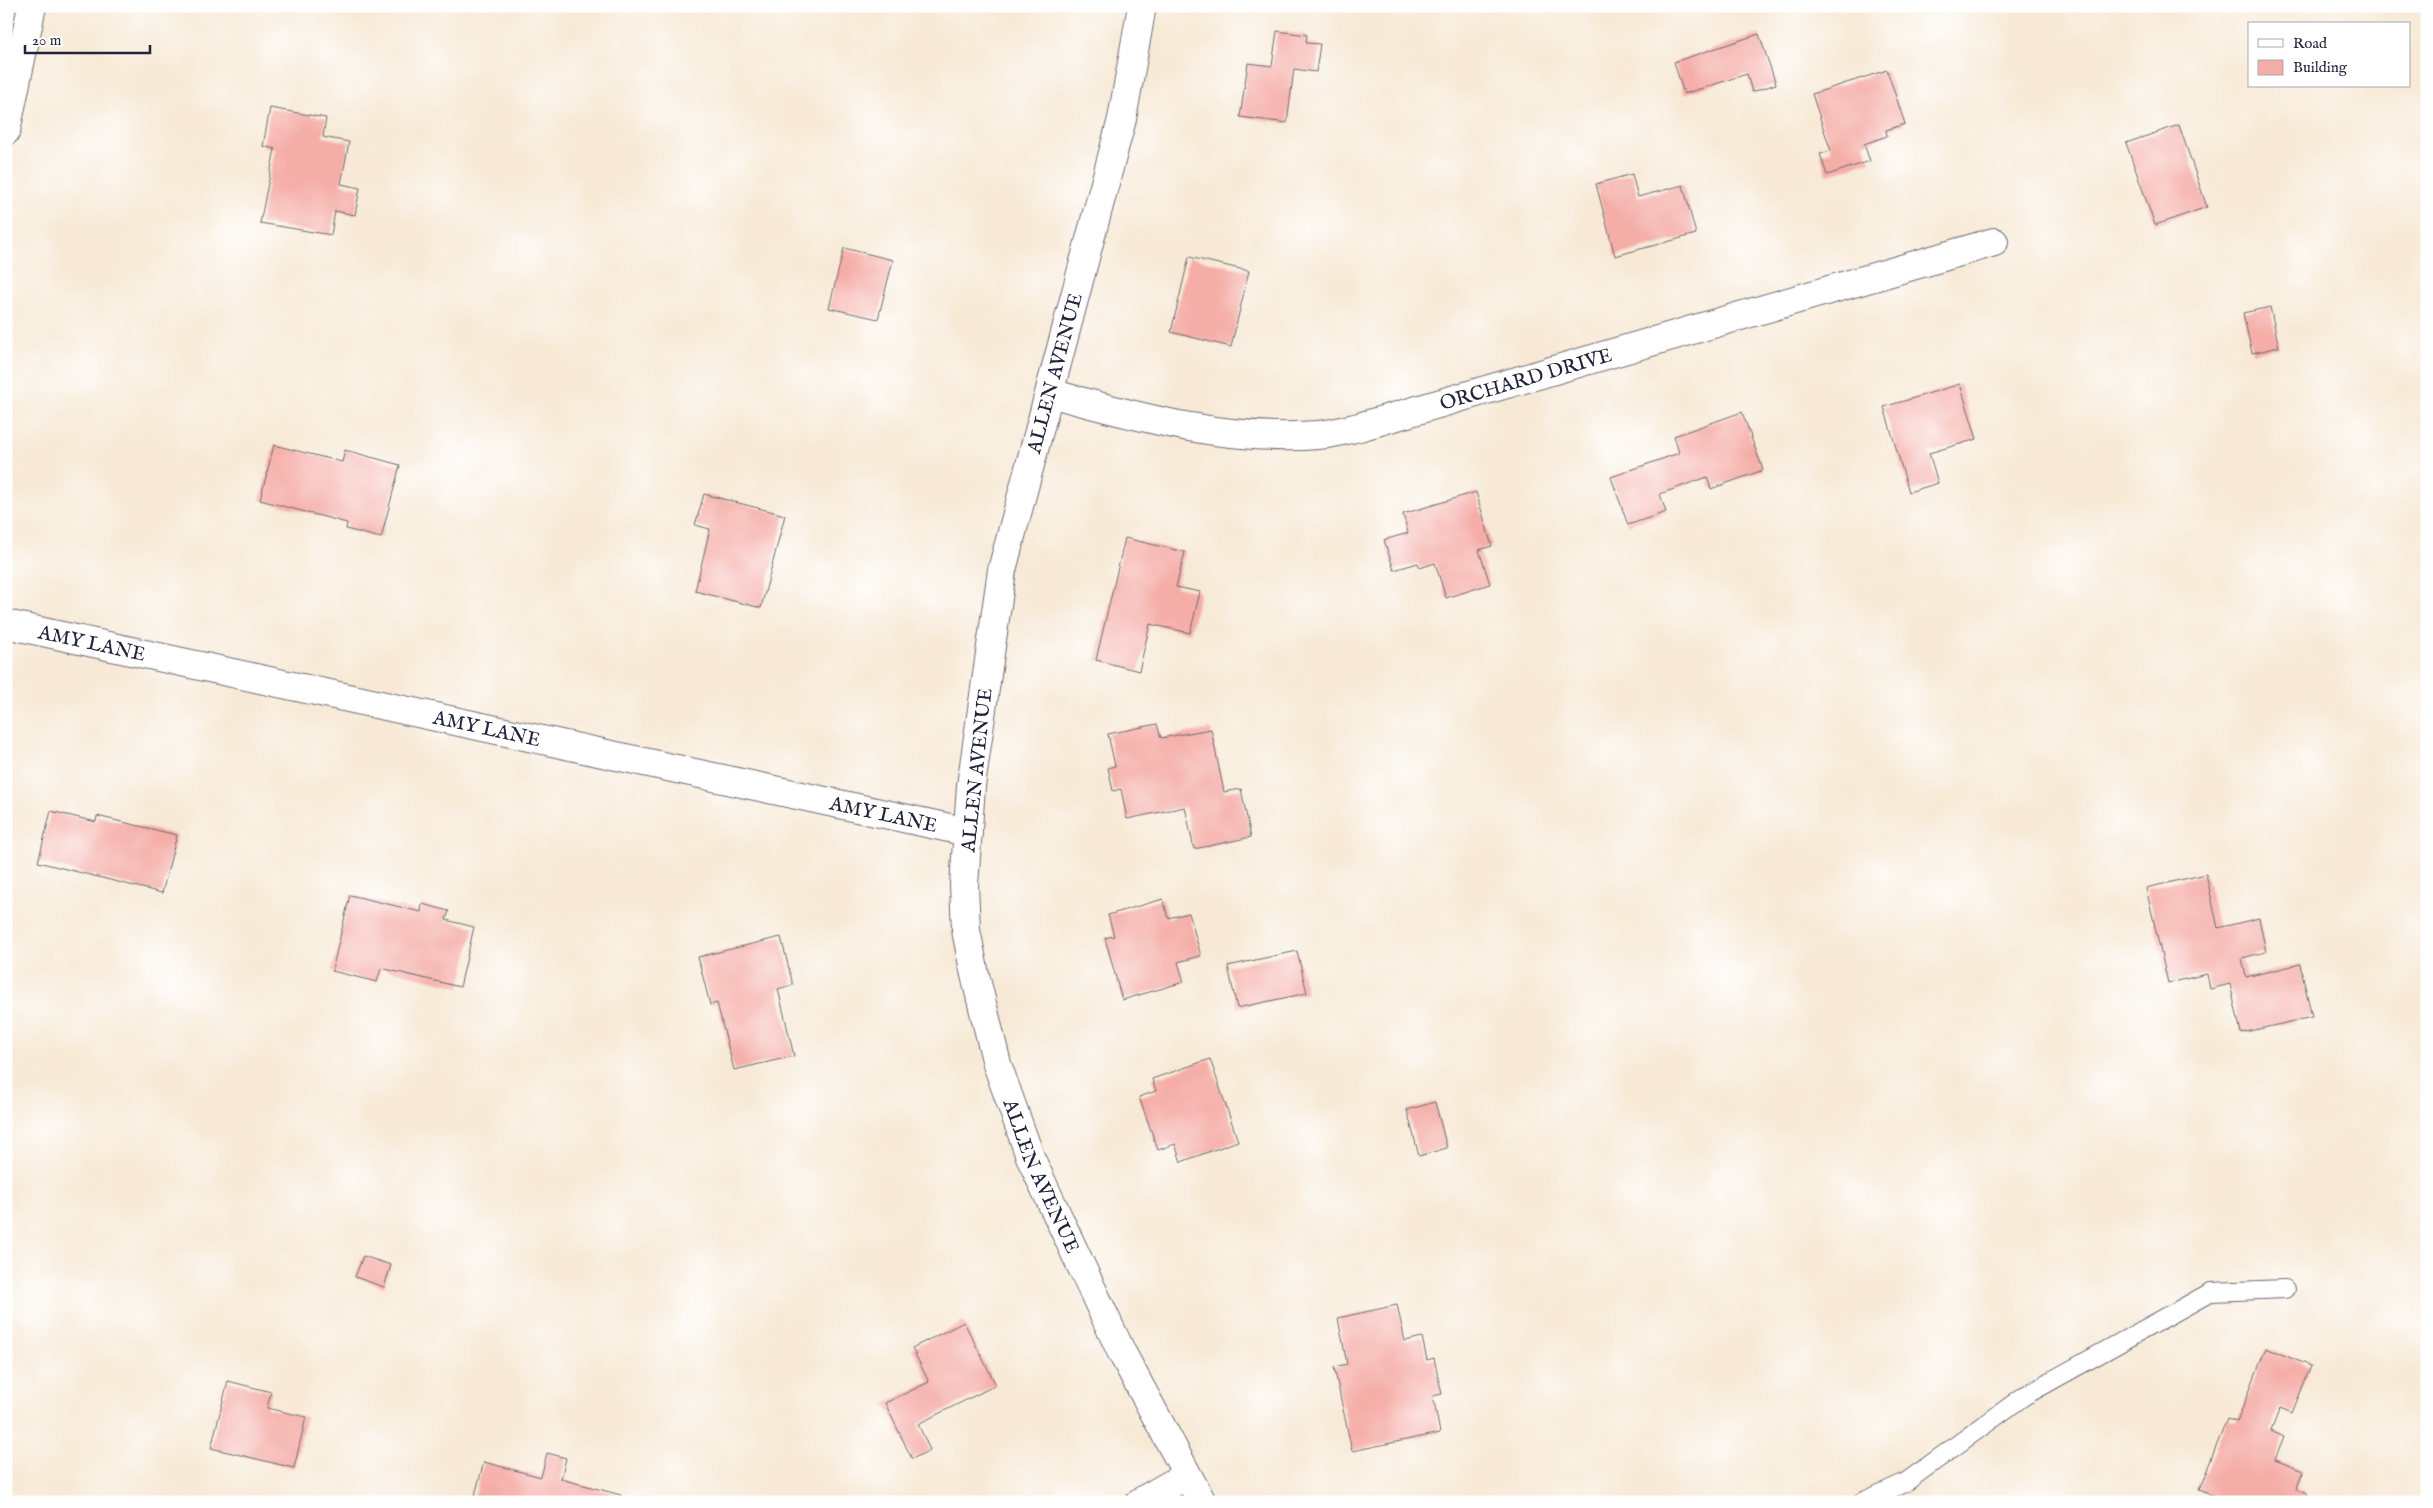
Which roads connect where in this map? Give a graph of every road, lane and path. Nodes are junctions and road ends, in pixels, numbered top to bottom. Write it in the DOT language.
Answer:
graph roads {
  1 [pos="32,6"];
  2 [pos="1142,6"];
  3 [pos="6,132"];
  4 [pos="1994,242"];
  5 [pos="1050,393"];
  6 [pos="6,624"];
  7 [pos="968,832"];
  8 [pos="2285,1289"];
  9 [pos="1187,1475"];
  10 [pos="1140,1502"];
  11 [pos="1202,1502"];
  12 [pos="1862,1502"];
  1 -- 3 [label="street"];
  2 -- 5 [label="street, ALLEN AVENUE"];
  4 -- 5 [label="street, ORCHARD DRIVE"];
  5 -- 7 [label="street, ALLEN AVENUE"];
  6 -- 7 [label="street, AMY LANE"];
  7 -- 9 [label="street, ALLEN AVENUE"];
  8 -- 12 [label="lane"];
  9 -- 10 [label="street"];
  9 -- 11 [label="street, ALLEN AVENUE"];
}
